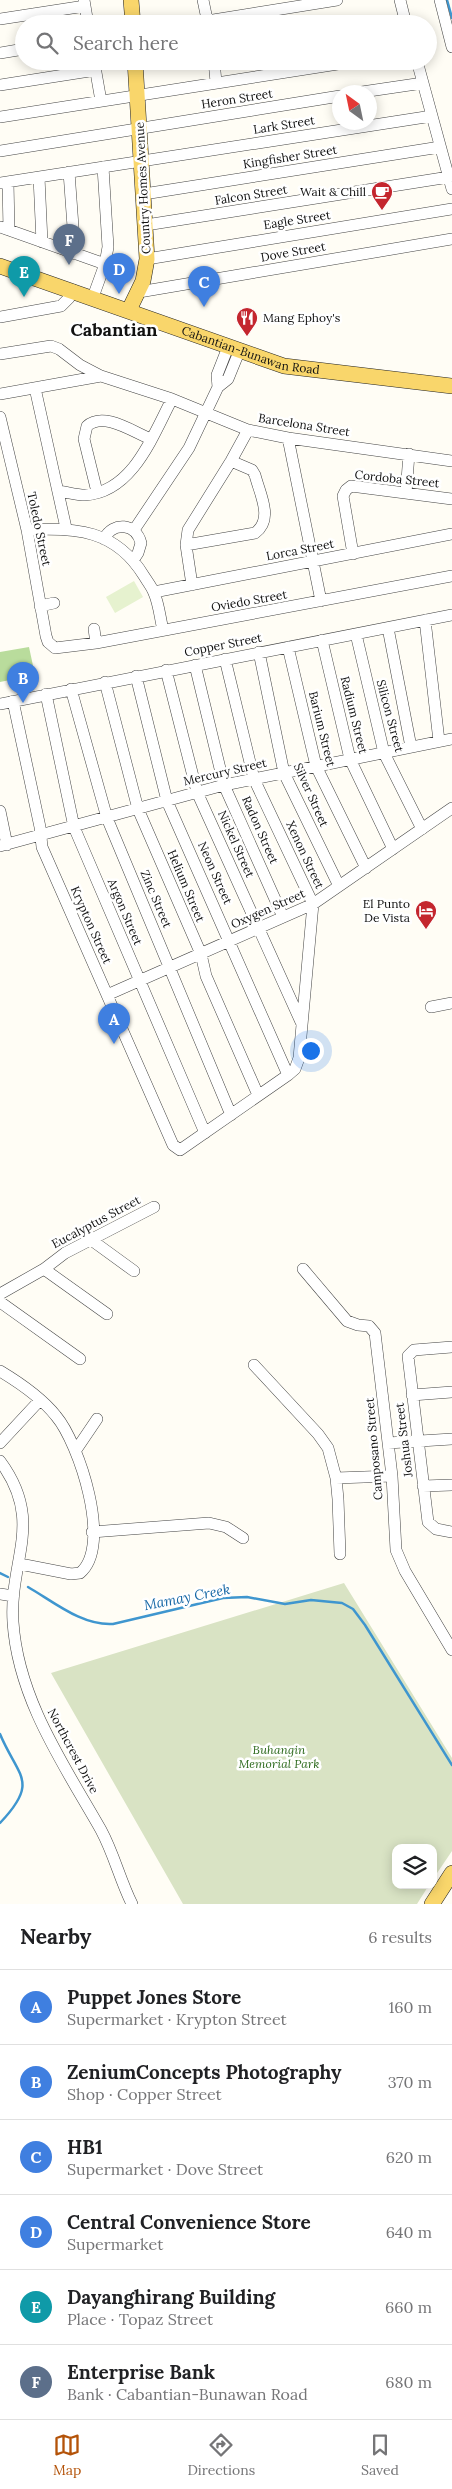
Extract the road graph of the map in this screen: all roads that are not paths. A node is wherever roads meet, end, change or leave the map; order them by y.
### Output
1 (132, 0) edge
2 (203, 0) edge
3 (337, 0) edge
4 (400, 0) edge
5 (440, 0) edge
6 (84, 3) edge
7 (21, 15) edge
8 (133, 15) edge
9 (206, 15) edge
10 (248, 15) edge
11 (402, 15) edge
12 (15, 16) edge
13 (0, 19) edge
14 (452, 47) edge
15 (15, 50) edge
16 (0, 53) edge
17 (76, 70) edge
18 (96, 70) edge
19 (136, 70) edge
20 (215, 70) edge
21 (297, 70) edge
22 (419, 70) edge
23 (216, 82) junction
24 (422, 83) junction
25 (0, 86) edge
26 (377, 90) edge
27 (137, 95) junction
28 (332, 97) edge
29 (101, 101) junction
30 (432, 116) junction
31 (0, 118) edge
32 (139, 129) junction
33 (440, 147) junction
34 (0, 151) edge
35 (141, 161) junction
36 (103, 167) junction
37 (69, 172) junction
38 (39, 177) junction
39 (4, 182) edge
40 (450, 183) edge
41 (144, 194) junction
42 (452, 209) edge
43 (146, 225) junction
44 (5, 229) edge
45 (452, 239) edge
46 (42, 242) junction
47 (75, 254) junction
48 (147, 258) junction
49 (105, 264) junction
50 (0, 266) edge
51 (73, 290) junction
52 (138, 292) junction
53 (92, 297) junction
54 (129, 310) junction
55 (0, 316) edge
56 (234, 349) junction
57 (0, 354) edge
58 (100, 376) junction
59 (452, 386) edge
60 (35, 388) junction
61 (0, 394) edge
62 (172, 399) junction
63 (207, 413) junction
64 (0, 417) edge
65 (248, 430) junction
66 (288, 438) junction
67 (151, 439) junction
68 (409, 454) junction
69 (452, 460) edge
70 (231, 461) junction
71 (58, 491) junction
72 (97, 492) junction
73 (406, 493) junction
74 (452, 499) edge
75 (66, 528) junction
76 (26, 530) junction
77 (134, 530) junction
78 (452, 534) edge
79 (104, 539) junction
80 (186, 545) junction
81 (353, 554) junction
82 (134, 559) junction
83 (313, 561) junction
84 (452, 576) edge
85 (192, 585) junction
86 (154, 592) junction
87 (321, 601) junction
88 (54, 603) dead end
89 (40, 606) junction
90 (452, 615) edge
91 (425, 620) junction
92 (388, 628) junction
93 (94, 629) dead end
94 (163, 630) junction
95 (356, 634) junction
96 (322, 640) junction
97 (96, 643) junction
98 (51, 646) joint
99 (288, 647) junction
100 (259, 652) junction
101 (225, 659) junction
102 (195, 665) junction
103 (166, 670) junction
104 (136, 676) junction
105 (105, 682) junction
106 (71, 688) junction
107 (46, 694) junction
108 (13, 701) junction
109 (0, 704) edge
110 (452, 739) edge
111 (439, 741) junction
112 (411, 747) junction
113 (384, 753) junction
114 (350, 759) junction
115 (316, 766) junction
116 (284, 773) junction
117 (254, 779) junction
118 (224, 785) junction
119 (197, 792) junction
120 (167, 800) junction
121 (452, 808) edge
122 (138, 809) junction
123 (0, 811) edge
124 (107, 818) junction
125 (74, 827) junction
126 (422, 829) junction
127 (40, 836) junction
128 (4, 846) edge
129 (393, 849) junction
130 (366, 868) junction
131 (339, 886) junction
132 (313, 904) junction
133 (284, 917) junction
134 (259, 928) junction
135 (230, 941) junction
136 (201, 954) junction
137 (170, 967) junction
138 (140, 980) junction
139 (107, 995) junction
140 (452, 1003) edge
141 (431, 1007) dead end
142 (302, 1022) junction
143 (292, 1072) junction
144 (258, 1095) junction
145 (231, 1115) junction
146 (204, 1134) junction
147 (154, 1207) dead end
148 (90, 1240) junction
149 (44, 1269) junction
150 (303, 1269) dead end
151 (134, 1271) dead end
152 (0, 1294) edge
153 (0, 1302) edge
154 (107, 1314) dead end
155 (452, 1347) edge
156 (80, 1358) dead end
157 (254, 1366) dead end
158 (0, 1371) edge
159 (452, 1392) edge
160 (412, 1395) junction
161 (40, 1400) junction
162 (97, 1419) dead end
163 (452, 1439) edge
164 (418, 1441) junction
165 (0, 1443) edge
166 (388, 1443) junction
167 (76, 1450) junction
168 (0, 1461) edge
169 (392, 1476) junction
170 (336, 1478) junction
171 (452, 1485) edge
172 (423, 1486) junction
173 (92, 1532) junction
174 (452, 1532) edge
175 (243, 1538) dead end
176 (340, 1554) dead end
177 (20, 1564) junction
178 (0, 1594) edge
179 (13, 1596) junction
180 (452, 1650) edge
181 (452, 1874) edge
182 (132, 1904) edge
183 (432, 1904) edge

1 - 8 main road
2 - 9 street
3 - 10 street
4 - 11 street
5 - 14 street
6 - 7 street
12 - 13 street
15 - 16 street
17 - 25 street
18 - 29 street
19 - 27 main road, Country Homes Avenue
20 - 23 street
21 - 23 street
22 - 24 street
23 - 27 street
24 - 26 street
24 - 30 street
27 - 29 street
27 - 32 main road, Country Homes Avenue
28 - 32 street, Heron Street
29 - 31 street
30 - 33 street
30 - 35 street, Lark Street
32 - 34 street, Heron Street
32 - 35 main road, Country Homes Avenue
33 - 40 street
33 - 41 street, Kingfisher Street
35 - 36 street, Lark Street
35 - 41 main road, Country Homes Avenue
36 - 37 street, Lark Street
36 - 49 street
37 - 38 street, Lark Street
37 - 47 street
38 - 39 street, Lark Street
38 - 46 street
39 - 44 street
40 - 43 street, Falcon Street
41 - 43 main road, Country Homes Avenue
42 - 48 street, Eagle Street
43 - 48 main road, Country Homes Avenue
44 - 46 street
45 - 52 street, Dove Street
46 - 47 street
47 - 49 street
48 - 52 main road, Country Homes Avenue
49 - 53 street
50 - 51 main road, Cabantian-Bunawan Road
51 - 53 main road, Cabantian-Bunawan Road
51 - 55 street
52 - 54 main road, Country Homes Avenue
53 - 54 main road, Cabantian-Bunawan Road
54 - 56 main road, Cabantian-Bunawan Road
56 - 59 main road, Cabantian-Bunawan Road
56 - 63 street
57 - 58 street, Barcelona Street
58 - 60 street
58 - 62 street, Barcelona Street
60 - 61 street
60 - 71 street
62 - 63 street, Barcelona Street
62 - 67 street
63 - 65 street, Barcelona Street
63 - 77 street
64 - 76 street, Toledo Street
65 - 66 street, Barcelona Street
65 - 70 street
66 - 68 street, Barcelona Street
66 - 83 street
67 - 72 street
67 - 72 street
68 - 69 street, Barcelona Street
68 - 73 street
70 - 80 street
70 - 80 street
71 - 72 street
71 - 75 street
73 - 74 street, Cordoba Street
73 - 81 street, Cordoba Street
75 - 76 street
75 - 79 street
76 - 89 street, Toledo Street
77 - 79 street
77 - 82 street
78 - 81 street, Lorca Street
79 - 82 street
80 - 85 street
81 - 83 street, Lorca Street
82 - 86 street
83 - 85 street, Lorca Street
83 - 87 street
84 - 87 street, Oviedo Street
85 - 86 street, Lorca Street
86 - 94 street
87 - 94 street, Oviedo Street
88 - 89 street
89 - 98 street, Toledo Street
90 - 91 street, Copper Street
91 - 92 street, Copper Street
91 - 111 street
92 - 95 street, Copper Street
92 - 112 street
93 - 97 street
94 - 97 street, Oviedo Street
95 - 96 street, Copper Street
95 - 113 street, Silicon Street
96 - 99 street, Copper Street
96 - 114 street, Radium Street
97 - 98 street, Oviedo Street
99 - 100 street, Copper Street
99 - 115 street, Barium Street
100 - 101 street, Copper Street
100 - 116 street, Silver Street
101 - 102 street, Copper Street
101 - 117 street, Xenon Street
102 - 103 street, Copper Street
102 - 118 street, Radon Street
103 - 104 street, Copper Street
103 - 119 street, Nickel Street
104 - 105 street, Copper Street
104 - 120 street, Neon Street
105 - 106 street, Copper Street
105 - 122 street, Helium Street
106 - 107 street, Copper Street
106 - 124 street, Zinc Street
107 - 108 street, Copper Street
107 - 125 street, Argon Street
108 - 109 street, Copper Street
108 - 127 street, Krypton Street
110 - 111 street, Mercury Street
111 - 112 street, Mercury Street
112 - 113 street, Mercury Street
113 - 114 street, Mercury Street
113 - 126 street, Silicon Street
114 - 115 street, Mercury Street
114 - 129 street, Radium Street
115 - 116 street, Mercury Street
115 - 130 street, Barium Street
116 - 117 street, Mercury Street
116 - 131 street, Silver Street
117 - 118 street, Mercury Street
117 - 132 street, Xenon Street
118 - 119 street, Mercury Street
118 - 133 street, Radon Street
119 - 120 street, Mercury Street
119 - 134 street, Nickel Street
120 - 122 street, Mercury Street
120 - 135 street, Neon Street
121 - 126 street, Oxygen Street
122 - 124 street, Mercury Street
122 - 136 street, Helium Street
123 - 128 street
124 - 125 street, Mercury Street
124 - 137 street, Zinc Street
125 - 127 street, Mercury Street
125 - 138 street, Argon Street
126 - 129 street, Oxygen Street
127 - 128 street, Mercury Street
127 - 139 street, Krypton Street
129 - 130 street, Oxygen Street
130 - 131 street, Oxygen Street
131 - 132 street, Oxygen Street
132 - 133 street, Oxygen Street
132 - 142 street, Xenon Street
133 - 134 street, Oxygen Street
134 - 135 street, Oxygen Street
134 - 142 street, Nickel Street
135 - 136 street, Oxygen Street
135 - 143 street, Neon Street
136 - 137 street, Oxygen Street
136 - 144 street, Helium Street
137 - 138 street, Oxygen Street
137 - 145 street, Zinc Street
138 - 139 street, Oxygen Street
138 - 146 street, Argon Street
139 - 146 street, Krypton Street
140 - 141 street
142 - 143 street, Xenon Street
143 - 144 street
144 - 145 street
145 - 146 street
147 - 148 street, Eucalyptus Street
148 - 149 street, Eucalyptus Street
148 - 151 street
149 - 152 street, Eucalyptus Street
149 - 154 street
150 - 166 street, Camposano Street
153 - 156 street
155 - 160 street, Joshua Street
157 - 170 street
158 - 161 street
159 - 160 street
160 - 164 street, Joshua Street
161 - 165 street
161 - 167 street
162 - 167 street
163 - 164 street
164 - 166 street
164 - 172 street, Joshua Street
166 - 169 street, Camposano Street
167 - 173 street
168 - 177 street, Northcrest Drive
169 - 170 street
169 - 180 street, Camposano Street
170 - 176 street
171 - 172 street
172 - 174 street, Joshua Street
173 - 175 street
173 - 177 street
177 - 179 street, Northcrest Drive
178 - 179 street
179 - 182 street, Northcrest Drive
181 - 183 main road

